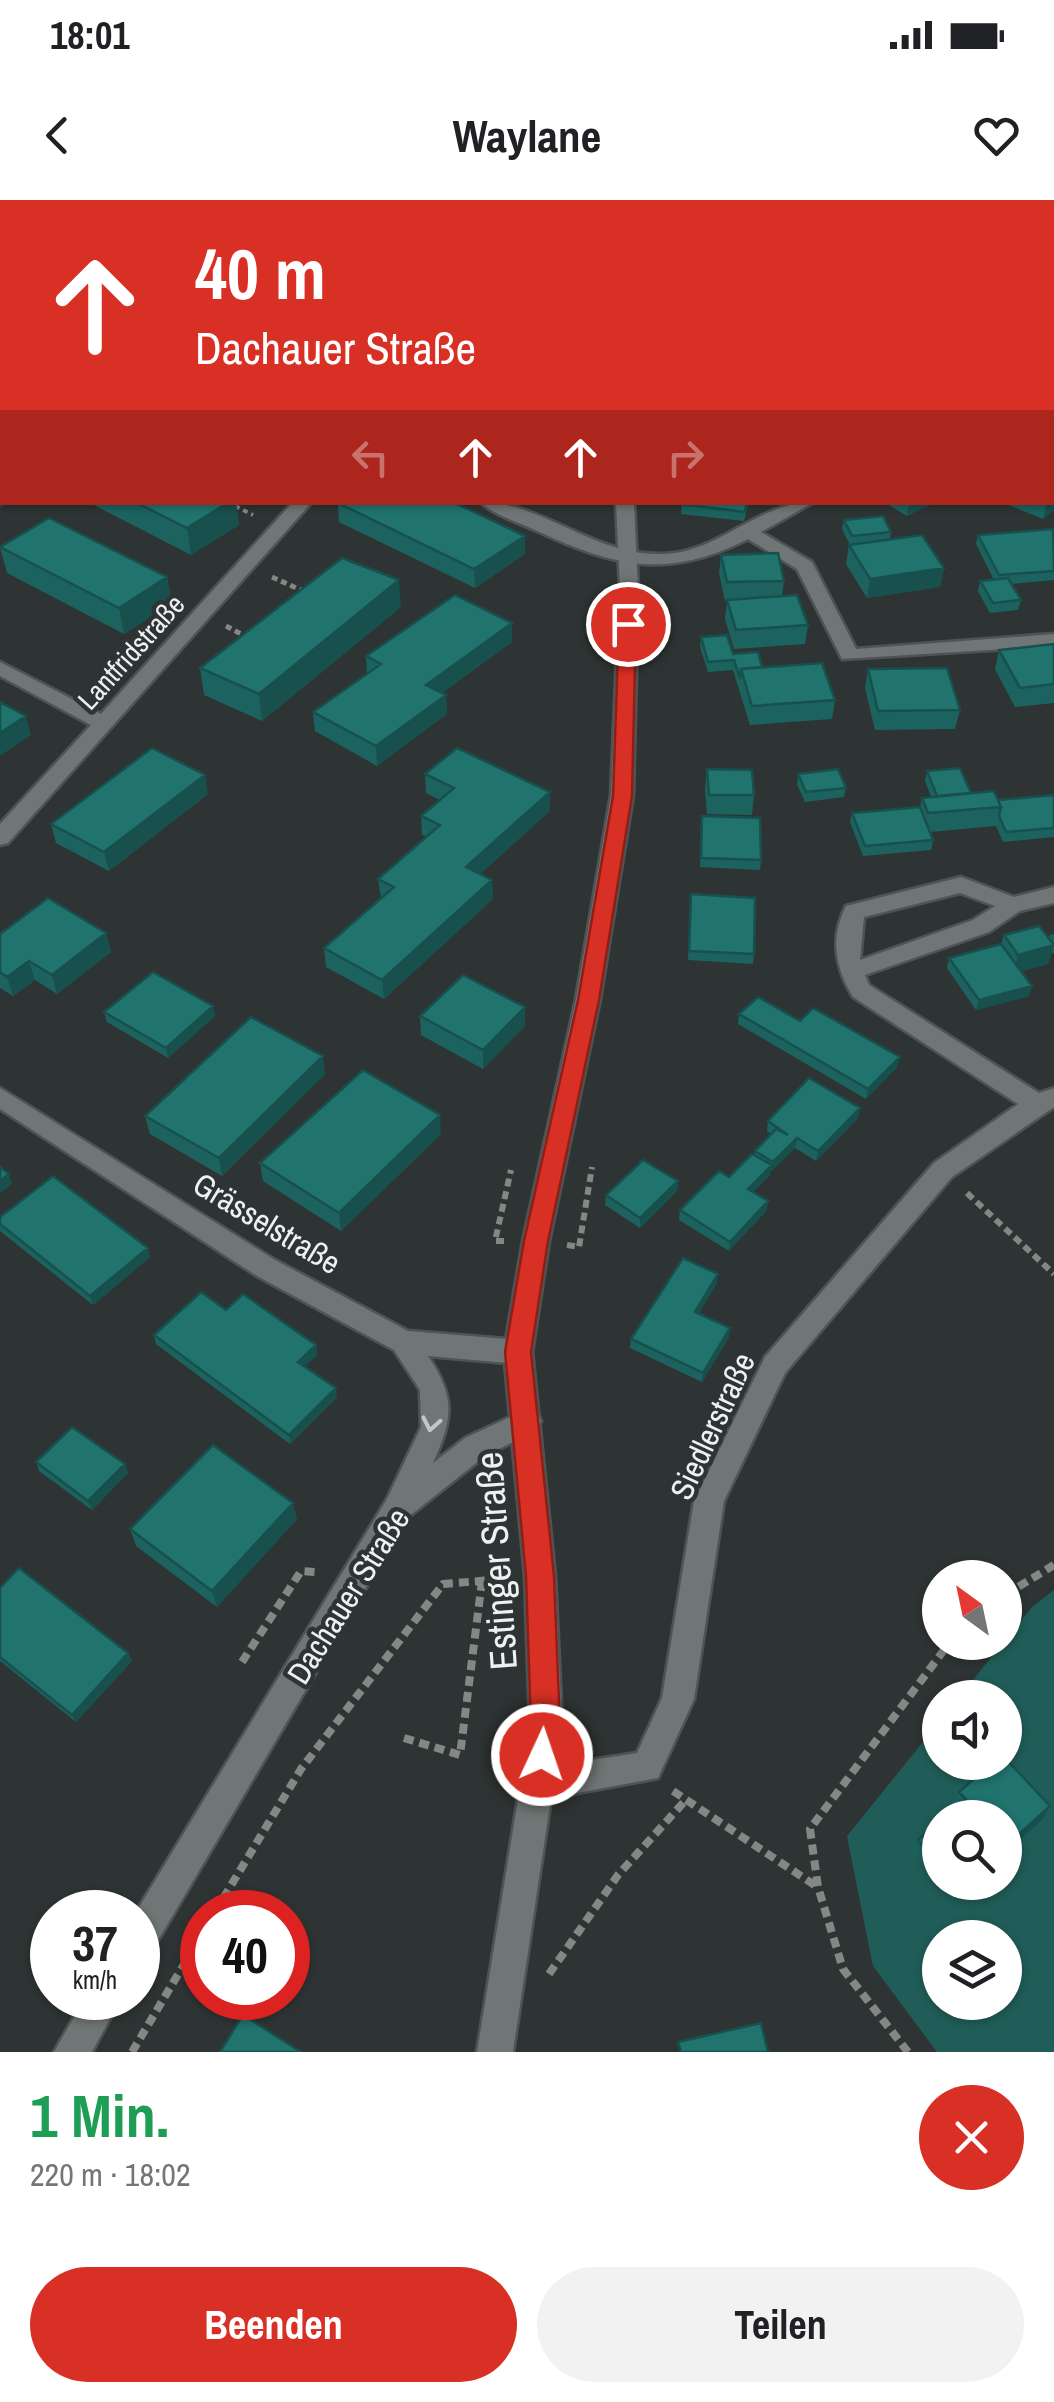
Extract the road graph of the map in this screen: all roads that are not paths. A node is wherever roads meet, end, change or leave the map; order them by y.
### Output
1 (300, 505) edge
2 (496, 505) edge
3 (625, 505) edge
4 (798, 505) edge
5 (746, 530) junction
6 (628, 558) junction
7 (1054, 640) edge
8 (0, 668) edge
9 (103, 723) junction
10 (0, 838) edge
11 (1054, 895) edge
12 (1012, 905) junction
13 (849, 972) junction
14 (0, 1097) edge
15 (1046, 1101) edge
16 (404, 1342) junction
17 (518, 1352) junction
18 (527, 1421) junction
19 (397, 1509) junction
20 (539, 1784) junction
21 (160, 1905) edge
22 (91, 2020) edge
23 (72, 2052) edge
24 (495, 2052) edge

1 - 9 street, Lantfridstraße
2 - 6 street
3 - 6 street
4 - 5 street
5 - 6 street
5 - 7 street
6 - 17 street
8 - 9 street
9 - 10 street, Lantfridstraße
11 - 12 street
12 - 13 street
12 - 13 street
13 - 15 street, Siedlerstraße
14 - 16 street, Grässelstraße
15 - 20 street, Siedlerstraße
16 - 17 street, Grässelstraße
16 -> 19 street
17 - 18 street
18 - 19 street, Dachauer Straße
18 - 20 street, Estinger Straße
19 - 21 street, Dachauer Straße
20 - 24 street, Estinger Straße
22 - 23 street

